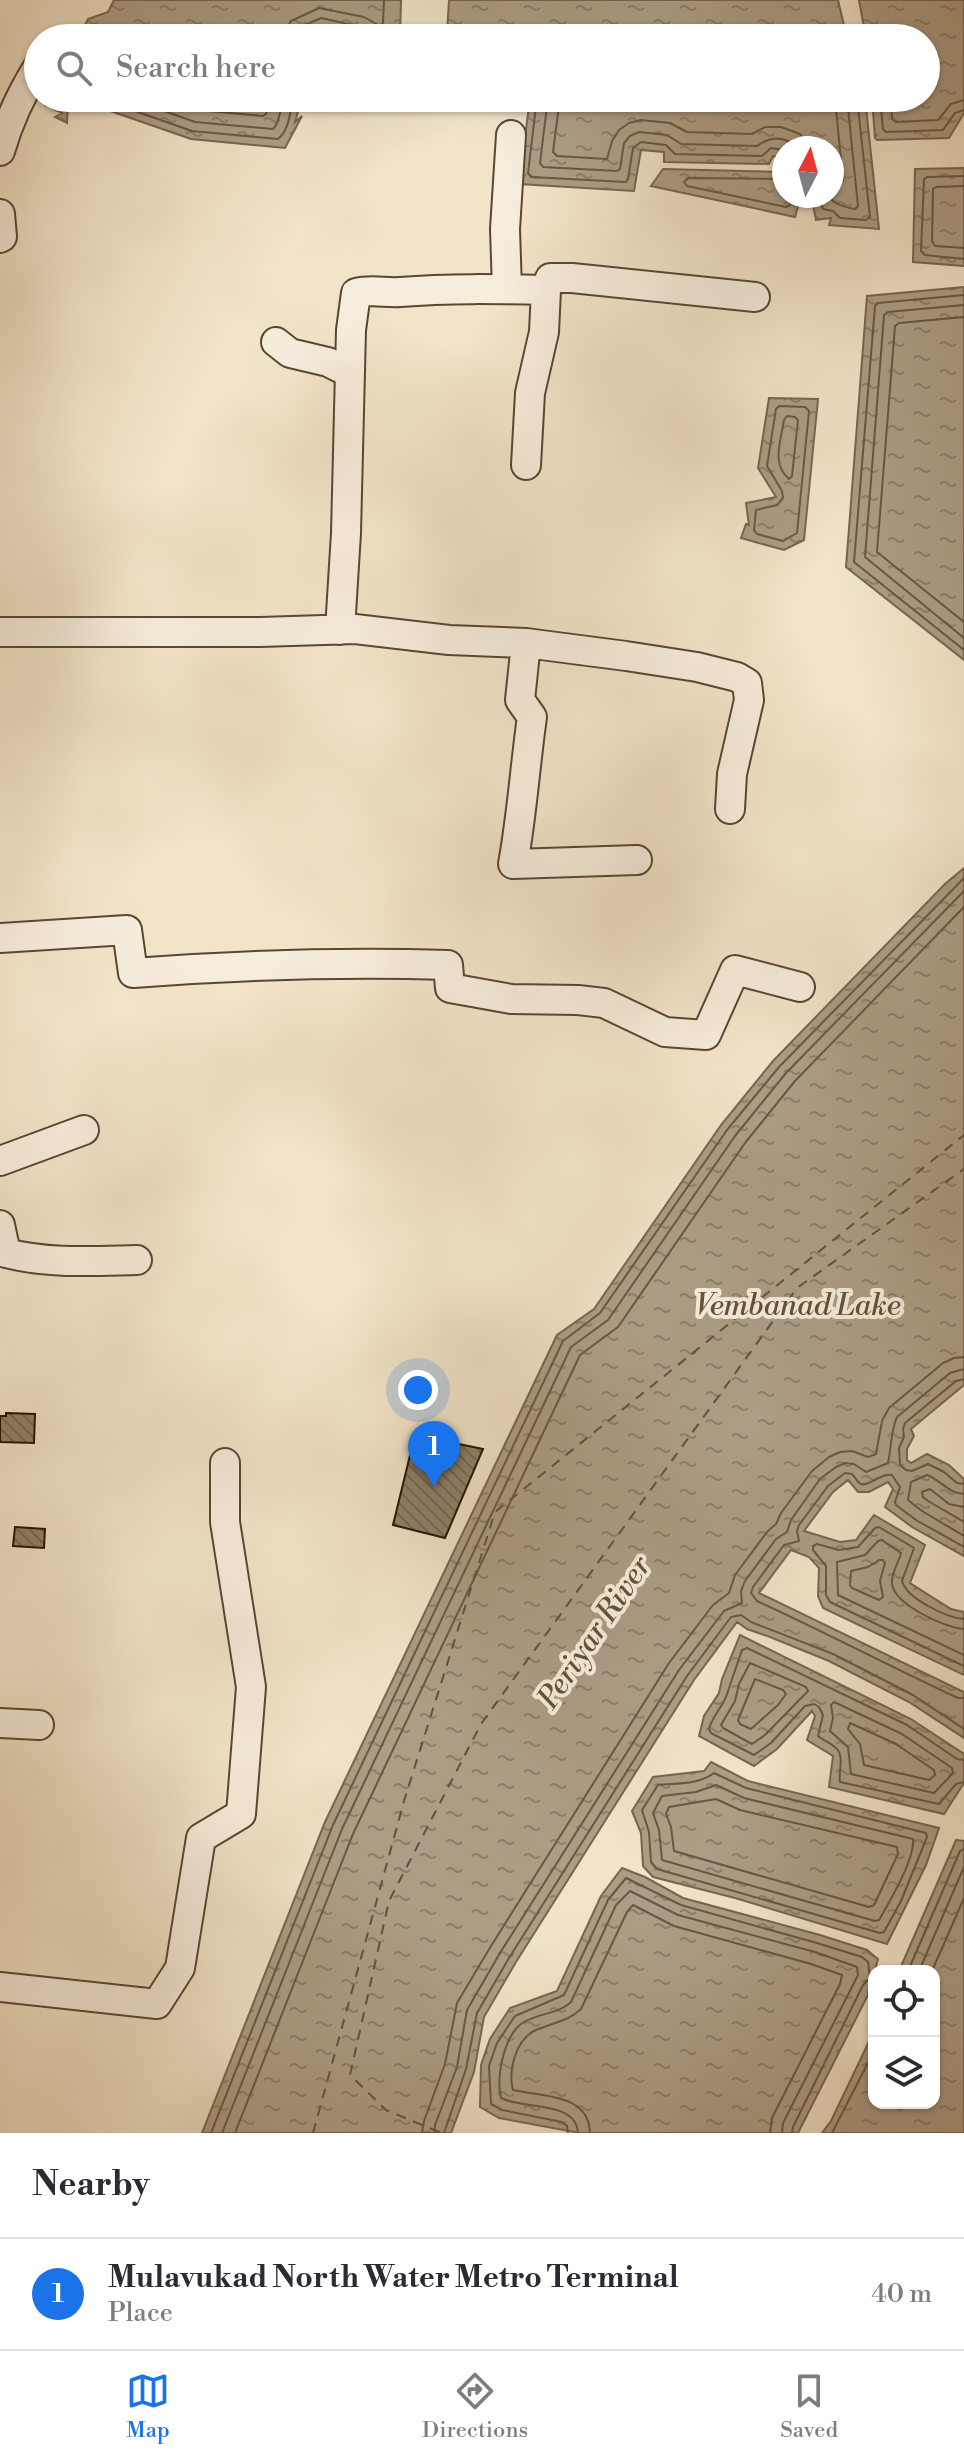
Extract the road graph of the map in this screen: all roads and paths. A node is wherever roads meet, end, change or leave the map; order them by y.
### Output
1 (24, 88) edge
2 (511, 135) dead end
3 (0, 151) edge
4 (0, 214) edge
5 (0, 238) edge
6 (507, 289) junction
7 (546, 290) junction
8 (755, 297) dead end
9 (276, 342) dead end
10 (350, 373) junction
11 (526, 465) dead end
12 (340, 630) junction
13 (0, 632) edge
14 (526, 643) junction
15 (730, 809) dead end
16 (637, 860) dead end
17 (0, 938) edge
18 (800, 987) dead end
19 (84, 1130) dead end
20 (0, 1161) edge
21 (0, 1225) edge
22 (137, 1260) dead end
23 (225, 1463) dead end
24 (0, 1723) edge
25 (39, 1725) dead end
26 (0, 1987) edge

1 - 3 street
2 - 6 street
4 - 5 street
6 - 7 street
6 - 10 street
7 - 8 street
7 - 11 street
9 - 10 street
10 - 12 street
12 - 13 street
12 - 14 street
14 - 15 street
14 - 16 street
17 - 18 street
19 - 20 street
21 - 22 street
23 - 26 street
24 - 25 street

